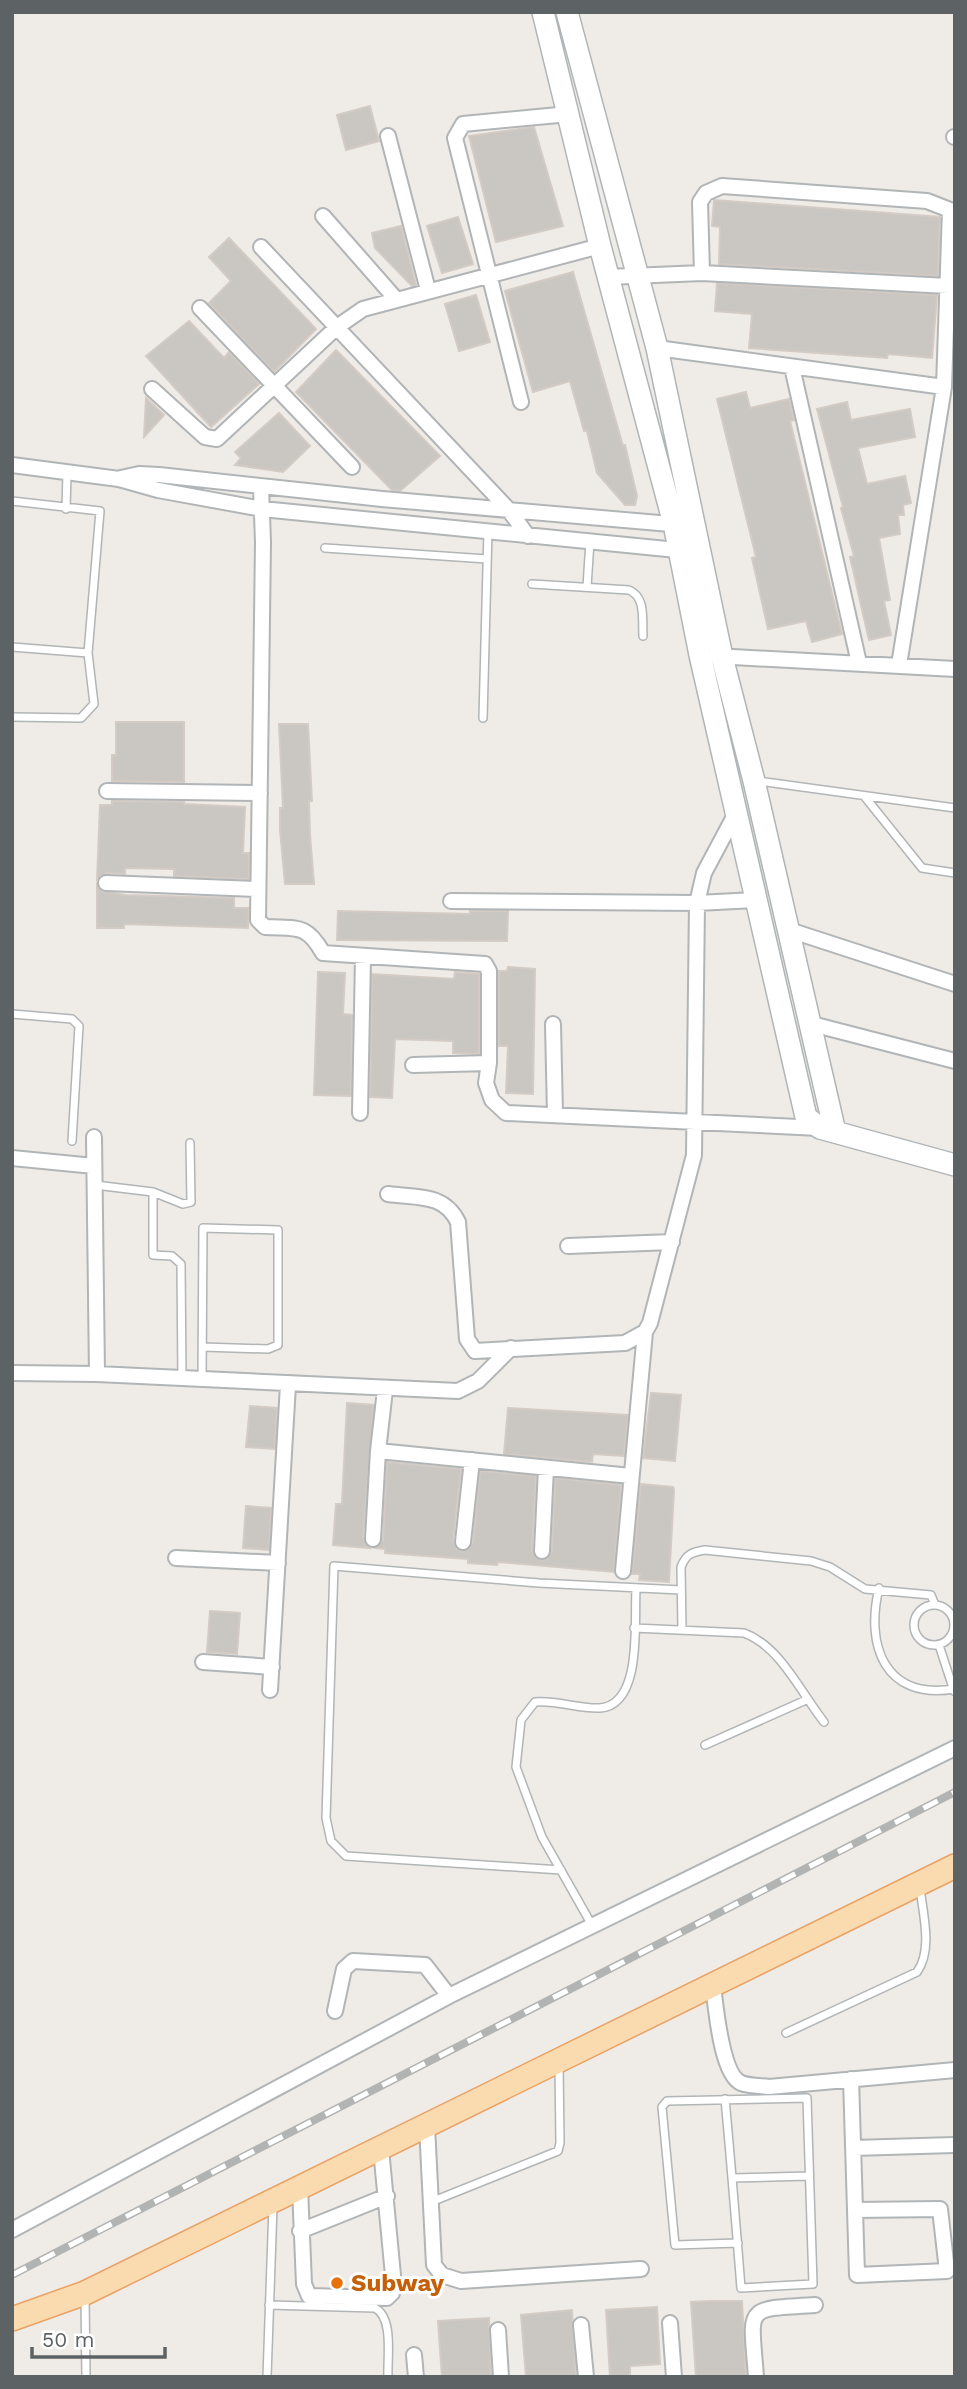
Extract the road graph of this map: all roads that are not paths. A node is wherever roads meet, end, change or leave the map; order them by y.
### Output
1 (543, 12) edge
2 (567, 12) edge
3 (569, 114) junction
4 (388, 136) dead end
5 (324, 216) dead end
6 (600, 246) junction
7 (261, 247) dead end
8 (702, 273) junction
9 (488, 274) junction
10 (608, 277) junction
11 (637, 277) junction
12 (951, 279) edge
13 (428, 290) junction
14 (396, 298) junction
15 (200, 308) dead end
16 (337, 327) junction
17 (657, 348) junction
18 (792, 367) junction
19 (944, 387) junction
20 (275, 388) junction
21 (152, 389) dead end
22 (521, 402) dead end
23 (12, 466) edge
24 (352, 467) dead end
25 (67, 473) junction
26 (119, 479) junction
27 (261, 487) junction
28 (12, 501) edge
29 (66, 509) junction
30 (262, 509) junction
31 (508, 509) junction
32 (684, 525) junction
33 (488, 531) junction
34 (528, 536) junction
35 (590, 541) junction
36 (325, 548) dead end
37 (688, 551) junction
38 (487, 559) junction
39 (532, 584) dead end
40 (587, 587) junction
41 (643, 636) dead end
42 (12, 647) edge
43 (88, 653) junction
44 (700, 655) junction
45 (722, 657) junction
46 (859, 663) junction
47 (899, 666) junction
48 (955, 669) edge
49 (12, 717) edge
50 (483, 718) dead end
51 (754, 780) junction
52 (107, 792) dead end
53 (260, 793) junction
54 (865, 797) junction
55 (955, 808) edge
56 (736, 813) junction
57 (955, 873) edge
58 (106, 883) dead end
59 (258, 889) junction
60 (755, 900) junction
61 (451, 901) dead end
62 (697, 903) junction
63 (786, 929) junction
64 (363, 957) junction
65 (955, 984) edge
66 (12, 1014) edge
67 (808, 1023) junction
68 (554, 1024) dead end
69 (955, 1061) edge
70 (489, 1063) junction
71 (413, 1065) dead end
72 (360, 1113) dead end
73 (555, 1115) junction
74 (695, 1120) junction
75 (827, 1130) junction
76 (94, 1137) dead end
77 (72, 1141) dead end
78 (190, 1143) dead end
79 (12, 1158) edge
80 (955, 1165) edge
81 (94, 1166) junction
82 (94, 1185) junction
83 (153, 1192) junction
84 (388, 1194) dead end
85 (672, 1242) junction
86 (568, 1246) dead end
87 (645, 1332) junction
88 (203, 1347) junction
89 (511, 1348) junction
90 (12, 1373) edge
91 (97, 1374) junction
92 (182, 1379) junction
93 (202, 1380) junction
94 (288, 1385) junction
95 (385, 1390) junction
96 (379, 1451) junction
97 (472, 1460) junction
98 (546, 1468) junction
99 (631, 1476) junction
100 (373, 1539) dead end
101 (463, 1542) dead end
102 (542, 1551) dead end
103 (176, 1558) dead end
104 (278, 1563) junction
105 (623, 1571) dead end
106 (879, 1588) junction
107 (636, 1590) junction
108 (681, 1590) junction
109 (935, 1605) junction
110 (634, 1628) junction
111 (682, 1630) junction
112 (939, 1645) junction
113 (203, 1662) dead end
114 (272, 1667) junction
115 (271, 1690) dead end
116 (954, 1691) edge
117 (807, 1700) junction
118 (824, 1722) dead end
119 (705, 1745) dead end
120 (955, 1748) edge
121 (955, 1866) edge
122 (561, 1870) junction
123 (920, 1884) junction
124 (593, 1927) junction
125 (713, 1986) junction
126 (449, 1996) junction
127 (335, 2011) dead end
128 (786, 2032) dead end
129 (559, 2061) junction
130 (955, 2070) edge
131 (851, 2078) junction
132 (740, 2082) junction
133 (739, 2098) junction
134 (725, 2099) junction
135 (427, 2126) junction
136 (954, 2145) edge
137 (853, 2148) junction
138 (381, 2149) junction
139 (809, 2176) junction
140 (732, 2178) junction
141 (300, 2188) junction
142 (387, 2196) junction
143 (273, 2201) junction
144 (430, 2202) junction
145 (855, 2210) junction
146 (12, 2230) edge
147 (300, 2231) junction
148 (738, 2243) junction
149 (641, 2269) dead end
150 (85, 2292) junction
151 (269, 2305) junction
152 (815, 2305) dead end
153 (12, 2319) edge
154 (670, 2323) dead end
155 (581, 2325) dead end
156 (498, 2330) dead end
157 (414, 2355) dead end
158 (86, 2377) edge
159 (267, 2377) edge
160 (388, 2377) edge
161 (416, 2377) edge
162 (501, 2377) edge
163 (586, 2377) edge
164 (674, 2377) edge
165 (756, 2377) edge

1 - 3 street
2 - 11 street
3 - 6 street
3 - 9 street
4 - 13 street
5 - 14 street
6 - 9 street
6 - 10 street
7 - 16 street
8 - 11 street
8 - 12 street
8 - 12 street
9 - 13 street
9 - 22 street
10 - 11 street
10 - 32 street
11 - 17 street
12 - 19 street
13 - 14 street
14 - 16 street
15 - 20 street
16 - 20 street
16 - 31 street
17 - 18 street
17 - 32 street
18 - 19 street
18 - 46 street
19 - 47 street
20 - 21 street
20 - 24 street
23 - 25 street
25 - 26 street
25 - 29 lane
26 - 27 street
26 - 30 street
27 - 30 street
27 - 31 street
28 - 29 lane
29 - 43 lane
30 - 33 street
30 - 53 street
31 - 32 street
31 - 34 street
32 - 37 street
33 - 34 street
33 - 38 lane
34 - 35 street
35 - 37 street
35 - 40 lane
36 - 38 lane
37 - 44 street
37 - 45 street
38 - 50 lane
39 - 40 lane
40 - 41 lane
42 - 43 lane
43 - 49 lane
44 - 45 street
44 - 56 street
45 - 46 street
45 - 51 street
46 - 47 street
47 - 48 street
51 - 54 lane
51 - 63 street
52 - 53 street
53 - 59 street
54 - 55 lane
54 - 57 lane
56 - 60 street
56 - 62 street
58 - 59 street
59 - 64 street
60 - 62 street
60 - 75 street
61 - 62 street
62 - 74 street
63 - 65 street
63 - 67 street
64 - 70 street
64 - 72 street
66 - 77 lane
67 - 69 street
67 - 75 street
68 - 73 street
70 - 71 street
70 - 73 street
73 - 74 street
74 - 75 street
74 - 85 street
75 - 80 street
76 - 81 street
78 - 83 lane
79 - 81 street
81 - 82 street
82 - 83 lane
82 - 91 street
83 - 92 lane
84 - 89 street
85 - 86 street
85 - 87 street
87 - 89 street
87 - 99 street
88 - 88 lane
88 - 93 lane
89 - 95 street
90 - 91 street
91 - 92 street
92 - 93 street
93 - 94 street
94 - 95 street
94 - 104 street
95 - 96 street
96 - 97 street
96 - 100 street
97 - 98 street
97 - 101 street
98 - 99 street
98 - 102 street
99 - 105 street
103 - 104 street
104 - 114 street
106 - 108 lane
106 - 109 lane
106 - 116 lane
107 - 108 lane
107 - 110 lane
107 - 122 lane
108 - 111 lane
109 - 112 lane
109 - 112 lane
110 - 111 lane
110 - 122 lane
111 - 117 lane
112 - 116 lane
113 - 114 street
114 - 115 street
117 - 118 lane
117 - 119 lane
120 - 124 street
121 - 123 main road
122 - 124 lane
123 - 125 main road
123 - 128 lane
124 - 126 street
125 - 129 main road
125 - 132 street
126 - 127 street
126 - 146 street
129 - 135 main road
129 - 144 lane
130 - 131 street
131 - 132 street
131 - 137 street
132 - 133 lane
133 - 134 lane
133 - 139 lane
134 - 140 lane
134 - 148 lane
135 - 138 main road
135 - 144 street
136 - 137 street
137 - 145 street
138 - 141 main road
138 - 142 street
139 - 140 lane
139 - 148 lane
140 - 148 lane
141 - 143 main road
141 - 147 street
142 - 147 street
142 - 147 street
143 - 150 main road
143 - 151 lane
144 - 149 street
145 - 145 street
150 - 153 main road
150 - 158 lane
151 - 159 lane
151 - 160 lane
152 - 165 street
154 - 164 street
155 - 163 street
156 - 162 street
157 - 161 street

